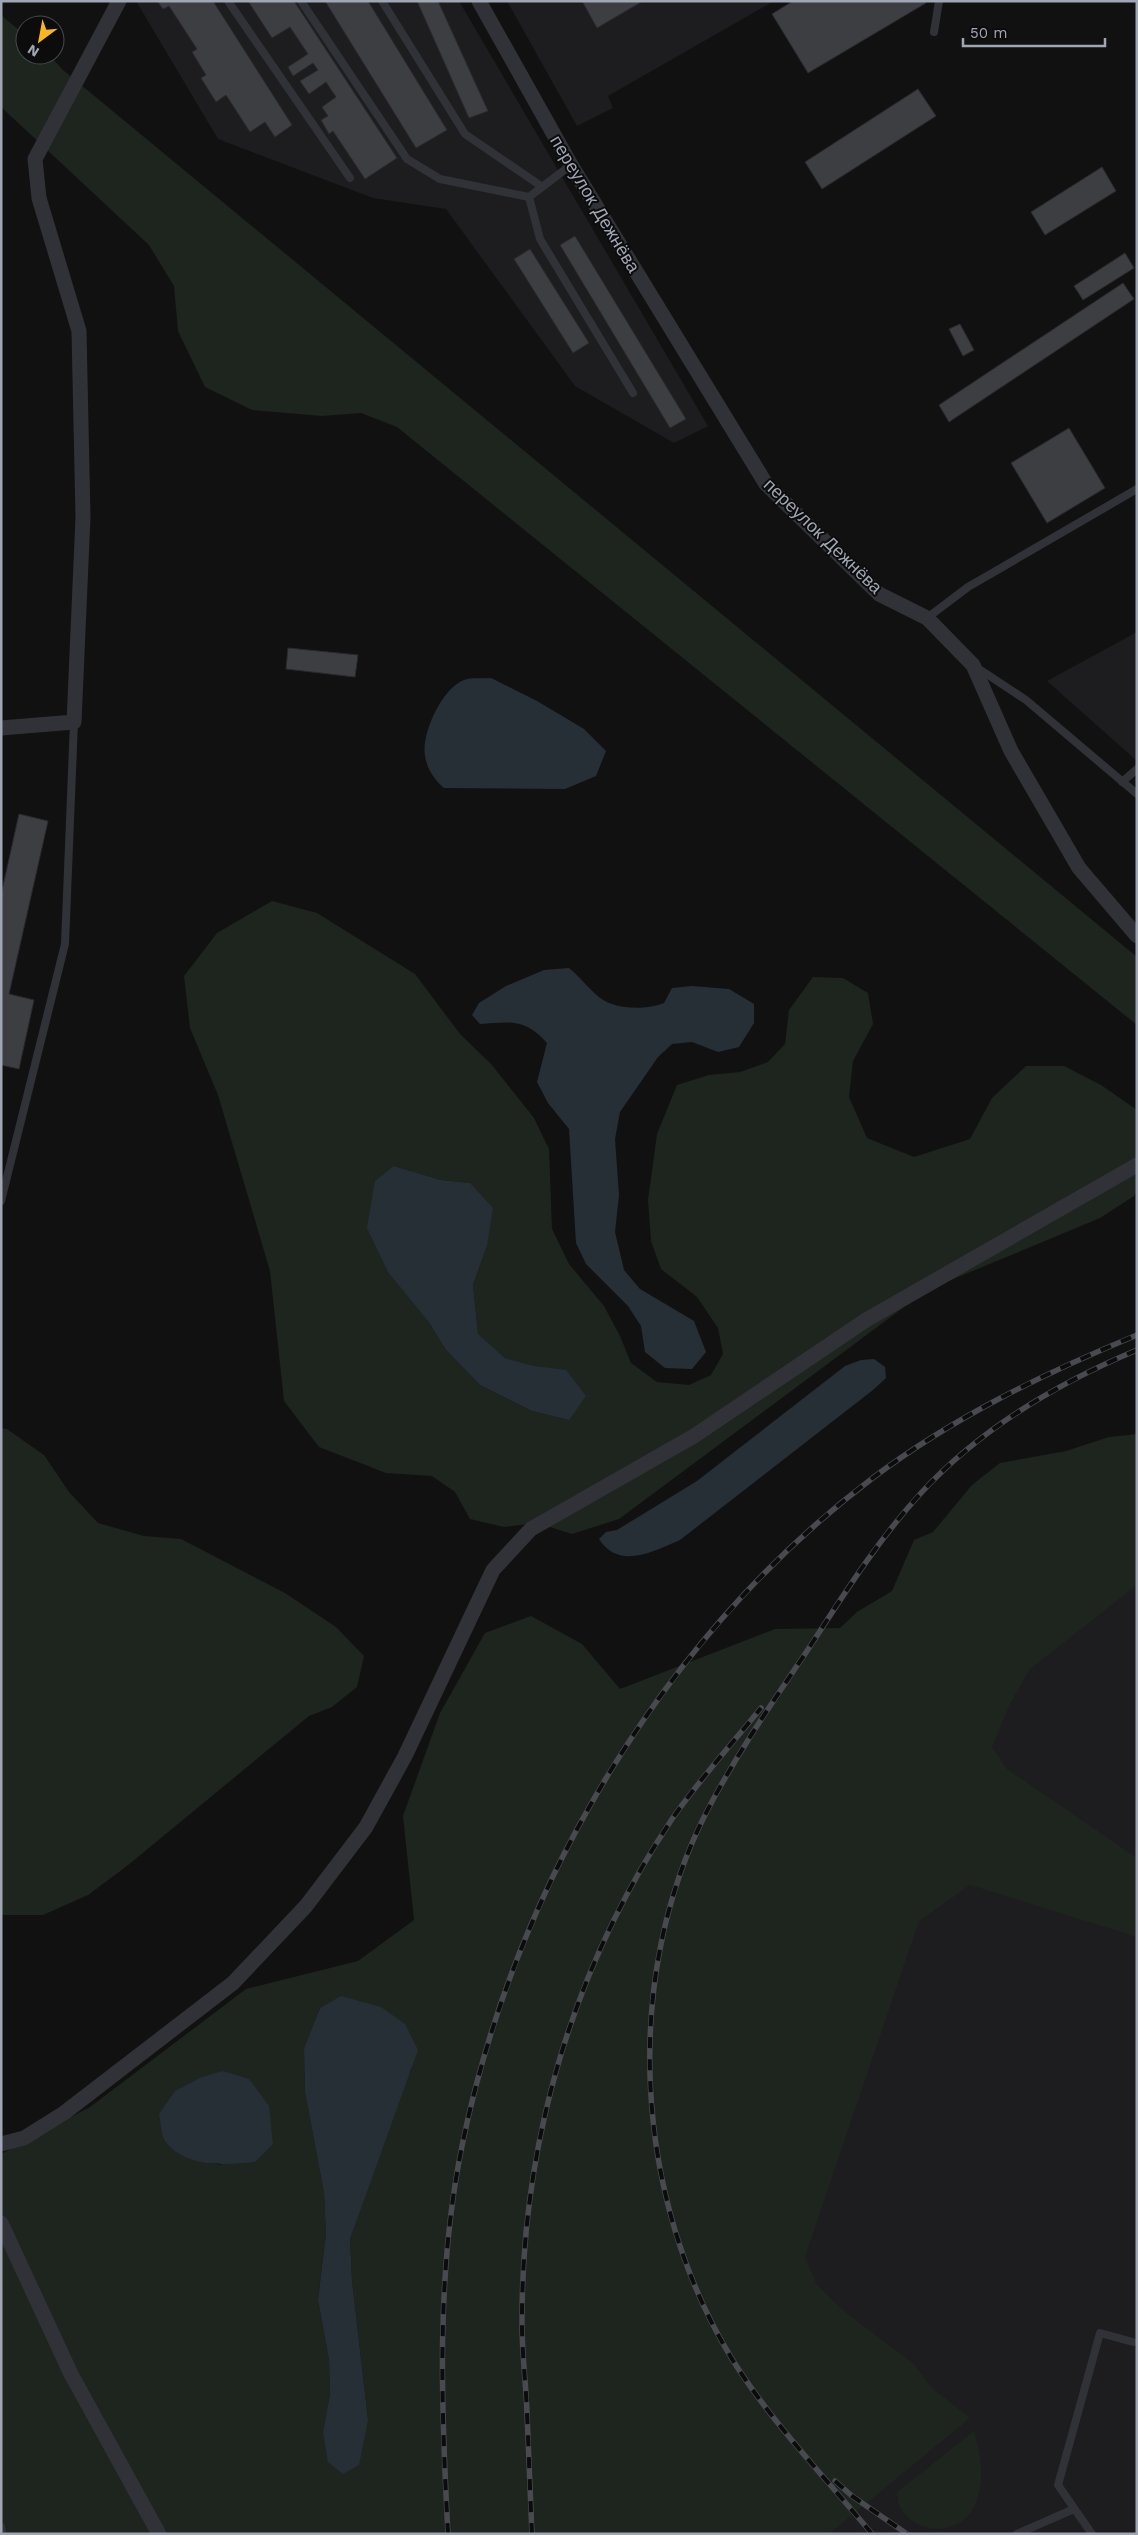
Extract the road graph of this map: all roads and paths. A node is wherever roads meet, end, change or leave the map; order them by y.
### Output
1 (119, 1) edge
2 (228, 1) edge
3 (301, 1) edge
4 (382, 1) edge
5 (479, 1) edge
6 (939, 1) edge
7 (934, 32) dead end
8 (571, 165) junction
9 (350, 178) dead end
10 (541, 186) junction
11 (529, 197) junction
12 (633, 393) dead end
13 (1137, 489) edge
14 (927, 618) junction
15 (973, 665) junction
16 (74, 722) junction
17 (1, 728) edge
18 (1137, 769) edge
19 (1122, 782) junction
20 (1137, 794) edge
21 (1137, 936) edge
22 (1137, 1165) edge
23 (1, 1201) edge
24 (1, 2144) edge
25 (1, 2223) edge
26 (1134, 2342) dead end
27 (1074, 2509) junction
28 (1, 2527) edge
29 (2, 2534) edge
30 (160, 2534) edge
31 (1016, 2534) edge
32 (1092, 2534) edge

1 - 16 street
2 - 9 lane
3 - 11 lane
4 - 10 lane
5 - 8 street, переулок Дежнёва
6 - 7 lane
8 - 10 lane
8 - 14 street, переулок Дежнёва
10 - 11 lane
11 - 12 lane
13 - 14 lane
14 - 15 street, переулок Дежнёва
15 - 19 lane
15 - 21 street, переулок Дежнёва
16 - 17 street
16 - 23 lane
18 - 19 lane
19 - 20 lane
22 - 24 street
25 - 30 street
26 - 27 lane
27 - 31 lane
27 - 32 lane
28 - 29 lane

